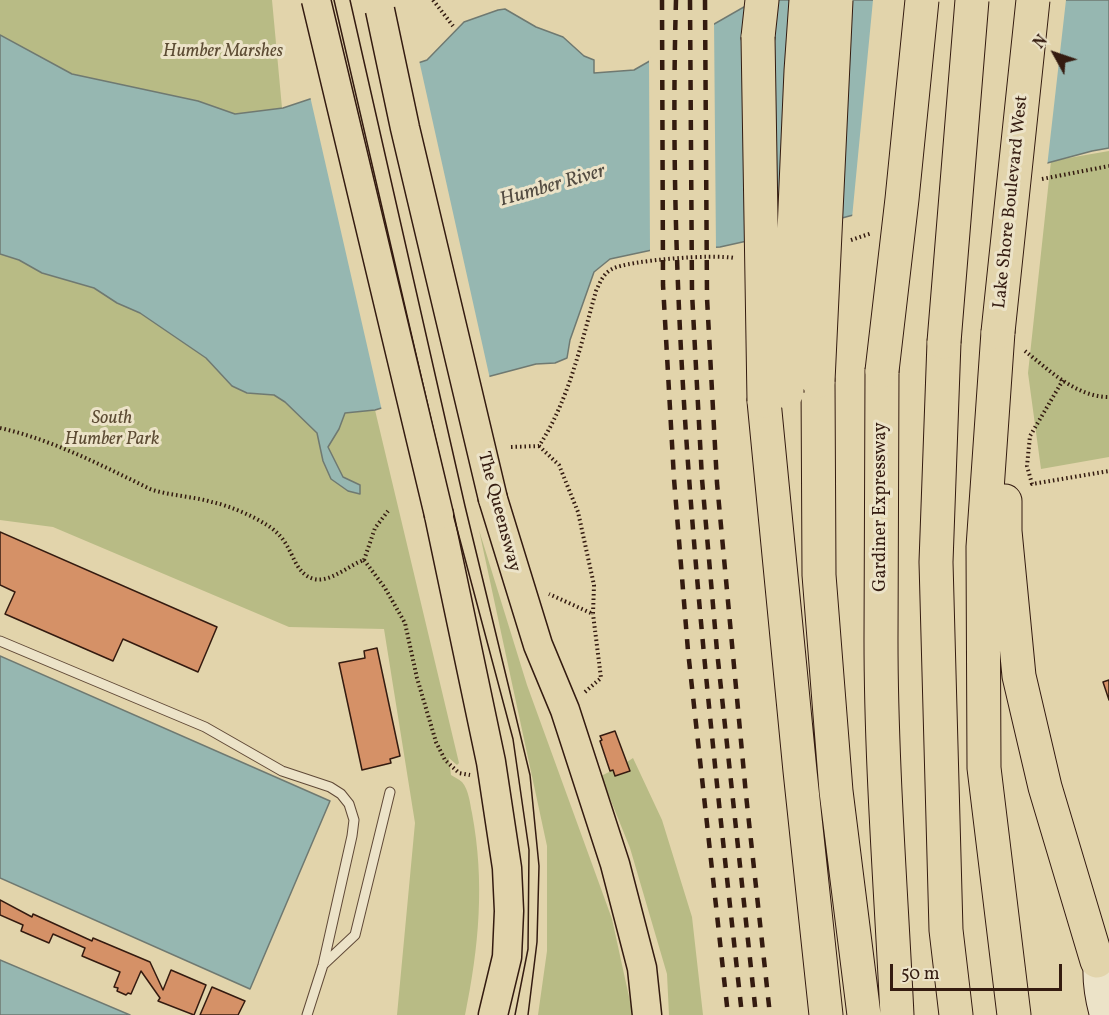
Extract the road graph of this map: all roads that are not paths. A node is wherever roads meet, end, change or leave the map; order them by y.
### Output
1 (316, 0) edge
2 (762, 0) edge
3 (806, 0) edge
4 (836, 0) edge
5 (922, 0) edge
6 (972, 0) edge
7 (1033, 0) edge
8 (379, 3) edge
9 (996, 369) junction
10 (775, 396) junction
11 (0, 641) edge
12 (390, 792) dead end
13 (1097, 961) joint
14 (323, 965) junction
15 (307, 1015) edge
16 (493, 1015) edge
17 (648, 1015) edge
18 (826, 1015) edge
19 (864, 1015) edge
20 (897, 1015) edge
21 (956, 1015) edge
22 (1014, 1015) edge
23 (1103, 1015) edge

1 - 16 main road, bridge
2 - 10 highway, bridge
3 - 10 highway, bridge
4 - 19 highway, bridge
5 - 20 highway, Gardiner Expressway, bridge
6 - 21 highway, bridge
7 - 9 highway, Lake Shore Boulevard West, bridge
8 - 17 main road, The Queensway, bridge
9 - 13 highway
9 - 22 highway, Lake Shore Boulevard West
10 - 18 highway
11 - 14 lane
12 - 14 lane
13 - 23 main road
14 - 15 lane

